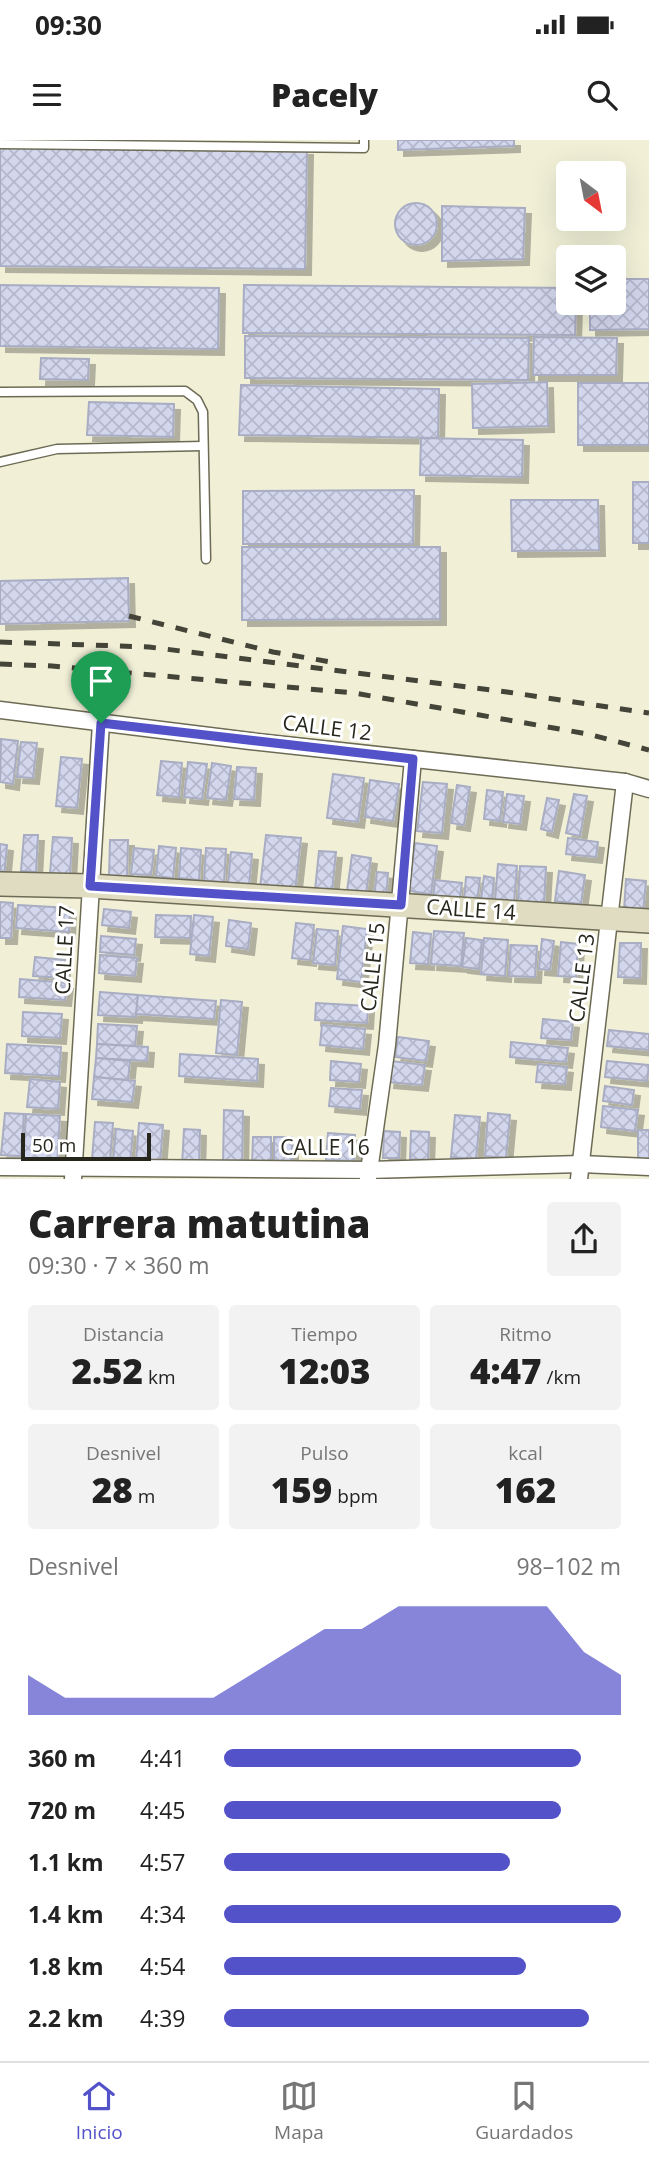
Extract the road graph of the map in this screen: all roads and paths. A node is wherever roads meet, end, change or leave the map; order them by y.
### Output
1 (364, 140) edge
2 (0, 144) edge
3 (0, 392) edge
4 (203, 446) junction
5 (0, 462) edge
6 (206, 559) dead end
7 (0, 710) edge
8 (101, 723) junction
9 (413, 759) junction
10 (625, 782) junction
11 (649, 789) edge
12 (0, 884) edge
13 (90, 886) junction
14 (401, 905) junction
15 (610, 919) junction
16 (649, 921) edge
17 (0, 1167) edge
18 (649, 1167) edge
19 (580, 1172) edge
20 (73, 1173) edge
21 (368, 1174) edge

1 - 2 lane
3 - 4 lane
4 - 5 lane
4 - 6 lane
7 - 8 street, CALLE 12
8 - 9 street, CALLE 12
8 - 13 street, CALLE 17
9 - 10 street, CALLE 12
9 - 14 street, CALLE 15
10 - 11 street, CALLE 12
10 - 15 street, CALLE 13
12 - 13 main road, CALLE 14
13 - 14 main road, CALLE 14
13 - 20 street, CALLE 17
14 - 15 main road, CALLE 14
14 - 21 street, CALLE 15
15 - 16 main road, CALLE 14
15 - 19 street, CALLE 13
17 - 20 street, CALLE 16
18 - 19 street, CALLE 16
19 - 21 street, CALLE 16
20 - 21 street, CALLE 16

